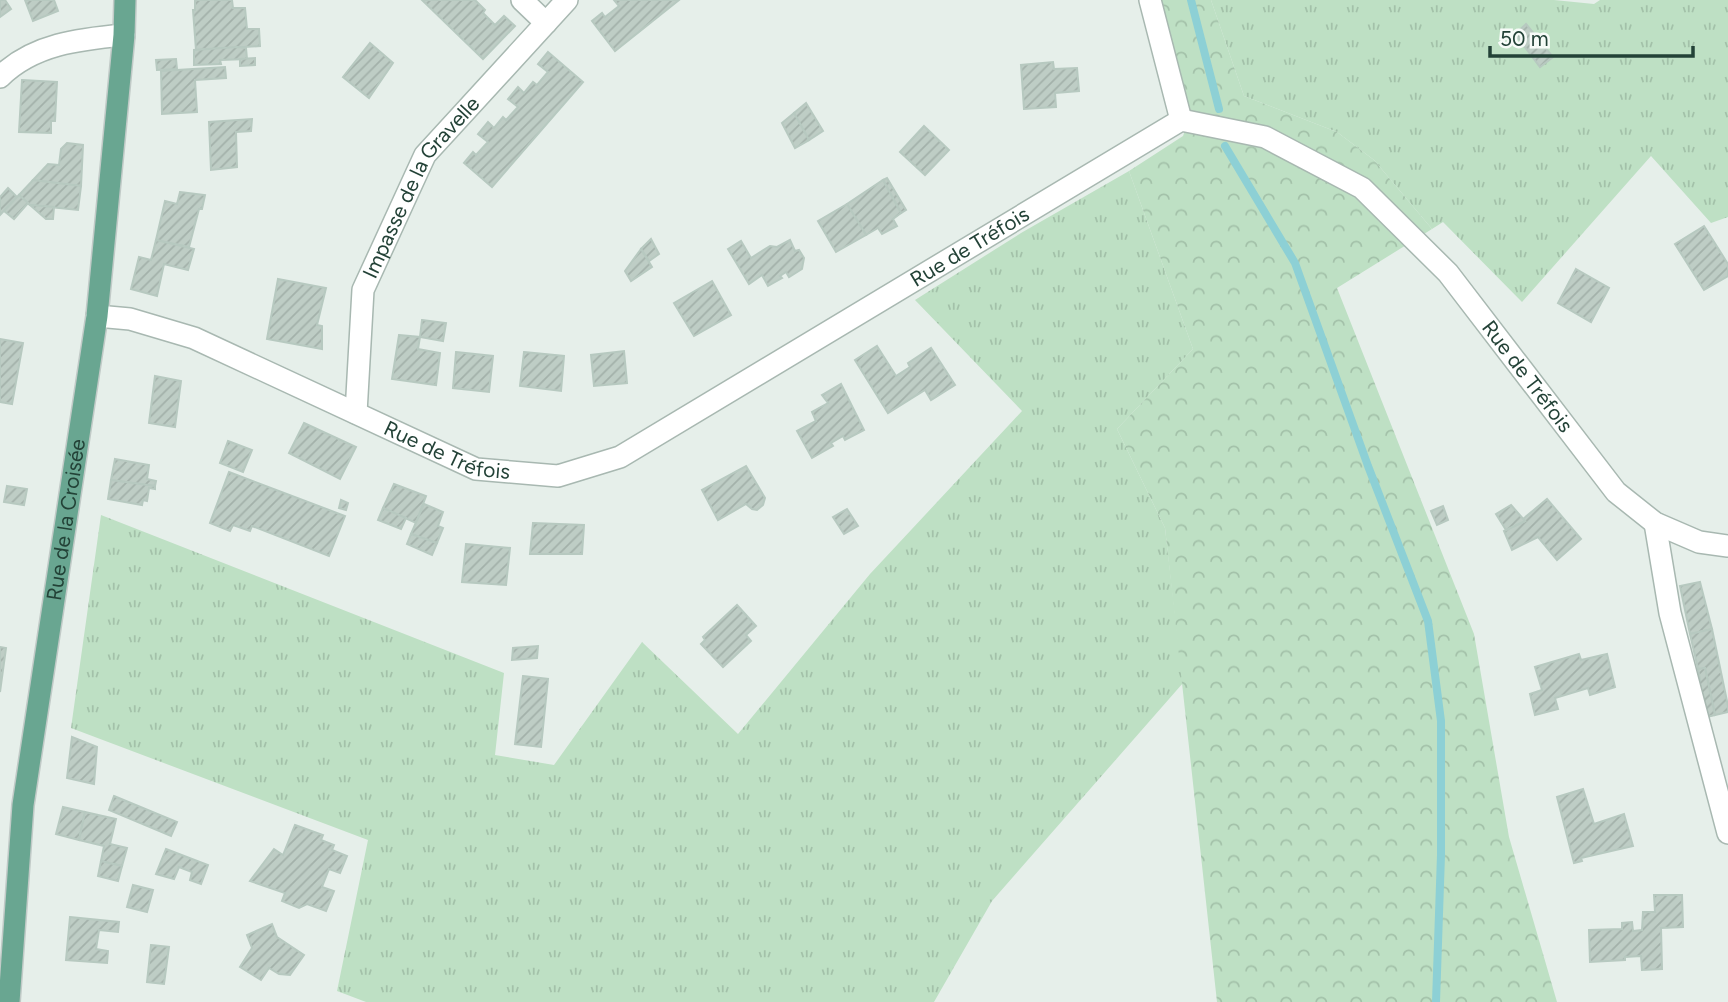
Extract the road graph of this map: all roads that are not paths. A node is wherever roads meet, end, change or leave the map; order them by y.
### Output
1 (125, 0) edge
2 (522, 0) edge
3 (567, 0) edge
4 (1150, 0) edge
5 (546, 23) junction
6 (124, 36) junction
7 (0, 77) edge
8 (1181, 120) junction
9 (97, 316) junction
10 (356, 413) junction
11 (1655, 523) junction
12 (1728, 546) edge
13 (1728, 833) edge
14 (9, 1002) edge

1 - 6 main road, Rue de la Croisée
2 - 5 street
3 - 5 street, Impasse de la Gravelle
4 - 8 street
5 - 10 street, Impasse de la Gravelle
6 - 7 street
6 - 9 main road, Rue de la Croisée
8 - 10 street, Rue de Tréfois
8 - 11 street, Rue de Tréfois
9 - 10 street, Rue de Tréfois
9 - 14 main road, Rue de la Croisée
11 - 12 street, Rue de Tréfois
11 - 13 street

